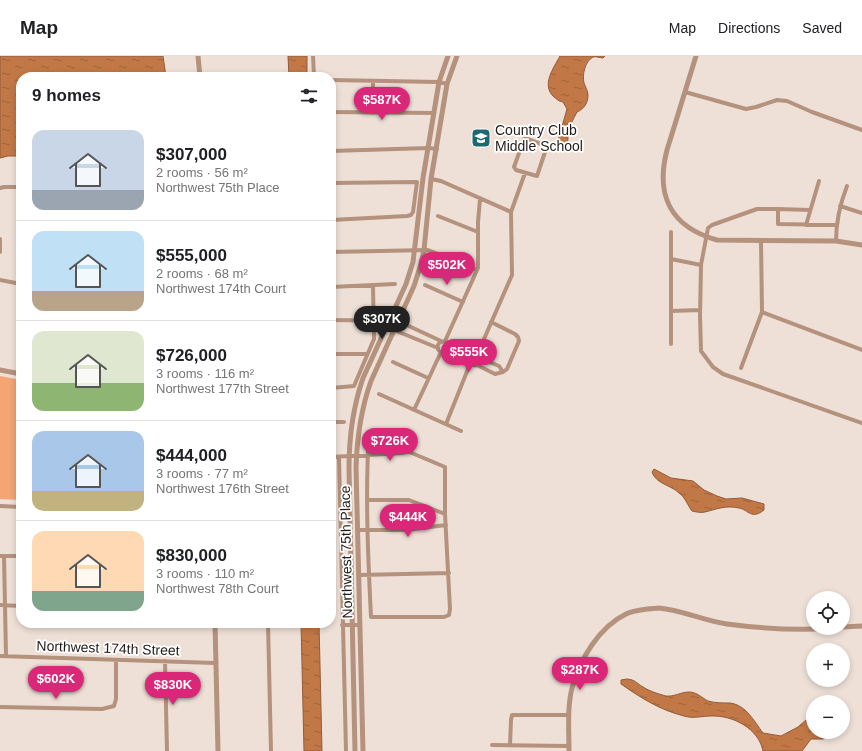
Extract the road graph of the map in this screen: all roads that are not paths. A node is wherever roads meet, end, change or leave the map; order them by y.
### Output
1 (198, 56) edge
2 (313, 56) edge
3 (448, 56) edge
4 (457, 56) edge
5 (696, 56) edge
6 (200, 72) edge
7 (314, 72) edge
8 (336, 80) edge
9 (373, 81) junction
10 (439, 82) junction
11 (447, 84) junction
12 (685, 92) junction
13 (336, 112) edge
14 (373, 113) junction
15 (434, 113) junction
16 (862, 130) edge
17 (429, 148) junction
18 (437, 149) junction
19 (336, 151) edge
20 (525, 173) junction
21 (431, 179) junction
22 (819, 181) dead end
23 (336, 183) edge
24 (847, 186) dead end
25 (16, 187) edge
26 (0, 188) edge
27 (480, 199) junction
28 (840, 206) junction
29 (778, 209) junction
30 (810, 210) junction
31 (511, 212) junction
32 (862, 213) edge
33 (438, 216) dead end
34 (336, 220) edge
35 (806, 225) junction
36 (836, 225) junction
37 (478, 232) junction
38 (671, 232) dead end
39 (706, 236) junction
40 (0, 239) edge
41 (761, 241) junction
42 (836, 241) junction
43 (862, 245) edge
44 (415, 250) junction
45 (424, 250) junction
46 (0, 252) edge
47 (336, 252) edge
48 (671, 259) junction
49 (701, 265) junction
50 (477, 270) junction
51 (0, 280) edge
52 (16, 283) edge
53 (395, 284) dead end
54 (425, 284) dead end
55 (372, 286) junction
56 (336, 287) edge
57 (463, 302) junction
58 (700, 310) junction
59 (671, 311) junction
60 (762, 312) junction
61 (336, 320) edge
62 (374, 320) junction
63 (389, 322) junction
64 (398, 322) junction
65 (491, 322) junction
66 (394, 330) junction
67 (445, 342) junction
68 (671, 344) dead end
69 (438, 348) junction
70 (862, 350) edge
71 (443, 352) junction
72 (336, 354) edge
73 (366, 354) junction
74 (476, 356) junction
75 (393, 362) dead end
76 (470, 362) junction
77 (477, 365) junction
78 (741, 368) dead end
79 (0, 370) edge
80 (503, 372) junction
81 (16, 373) edge
82 (428, 378) junction
83 (336, 388) edge
84 (379, 394) dead end
85 (414, 410) junction
86 (336, 422) edge
87 (344, 422) dead end
88 (862, 423) edge
89 (446, 424) junction
90 (461, 431) dead end
91 (407, 451) junction
92 (368, 455) junction
93 (349, 456) junction
94 (357, 456) junction
95 (339, 457) joint
96 (368, 500) junction
97 (0, 506) edge
98 (16, 507) edge
99 (445, 514) junction
100 (446, 524) junction
101 (369, 529) junction
102 (358, 530) junction
103 (2, 556) edge
104 (16, 556) edge
105 (351, 562) junction
106 (449, 572) junction
107 (359, 575) junction
108 (369, 575) junction
109 (2, 605) edge
110 (16, 606) edge
111 (342, 625) junction
112 (352, 625) junction
113 (360, 625) junction
114 (862, 626) edge
115 (850, 627) edge
116 (215, 628) edge
117 (268, 628) edge
118 (806, 630) edge
119 (0, 656) edge
120 (6, 656) junction
121 (116, 660) junction
122 (165, 661) junction
123 (216, 663) junction
124 (0, 707) edge
125 (569, 715) junction
126 (492, 745) dead end
127 (510, 745) junction
128 (569, 749) edge
129 (167, 751) edge
130 (218, 751) edge
131 (271, 751) edge
132 (346, 751) edge
133 (355, 751) edge
134 (363, 751) edge

1 - 6 street
2 - 7 street
3 - 10 street, Northwest 75th Place
4 - 11 street, Northwest 75th Place
5 - 12 street
8 - 9 street
9 - 10 street
9 - 14 street
10 - 11 street
10 - 15 street, Northwest 75th Place
11 - 18 street, Northwest 75th Place
12 - 16 street
12 - 39 street
13 - 14 street
14 - 15 street
15 - 17 street, Northwest 75th Place
17 - 18 street
17 - 19 street
17 - 44 street, Northwest 75th Place
18 - 21 street, Northwest 75th Place
20 - 20 street
20 - 31 street
21 - 27 street
21 - 45 street, Northwest 75th Place
22 - 30 street
23 - 34 street
24 - 28 street
25 - 26 street
27 - 31 street
27 - 37 street
28 - 32 street
28 - 36 street
29 - 30 street
29 - 35 street
29 - 39 street
30 - 35 street
31 - 65 street
33 - 37 street
35 - 36 street
36 - 42 street
37 - 50 street
38 - 48 street
39 - 41 street
39 - 49 street
40 - 46 street
41 - 42 street
41 - 60 street
42 - 43 street
44 - 45 street
44 - 47 street
44 - 63 street, Northwest 75th Place
45 - 50 street
45 - 64 street, Northwest 75th Place
48 - 49 street
48 - 59 street
49 - 58 street
50 - 57 street
51 - 52 street
53 - 55 street
54 - 57 street
55 - 56 street
55 - 62 street
57 - 67 street
58 - 59 street
58 - 88 street
59 - 68 street
60 - 70 street
60 - 78 street
61 - 62 street
62 - 63 street
62 - 73 street
63 - 64 street
63 - 66 street
63 - 93 street, Northwest 75th Place
64 - 66 street, Northwest 75th Place
64 - 67 street
65 - 74 street
65 - 80 street
66 - 69 street
66 - 94 street, Northwest 75th Place
67 - 69 street
67 - 71 street
67 - 74 street
69 - 71 street
71 - 76 street
71 - 82 street
72 - 73 street
73 - 83 street
74 - 76 street
74 - 77 street
74 - 80 street
75 - 82 street
76 - 77 street
76 - 89 street
77 - 80 street
79 - 81 street
82 - 85 street
84 - 85 street
85 - 89 street
86 - 87 street
89 - 90 street
91 - 92 street
91 - 92 street
91 - 99 street
92 - 94 street
92 - 96 street
93 - 94 street
93 - 95 street
93 - 105 street, Northwest 75th Place
94 - 102 street, Northwest 75th Place
95 - 111 street
96 - 99 street
96 - 101 street
97 - 98 street
99 - 100 street
100 - 101 street
100 - 106 street
101 - 102 street
101 - 108 street
102 - 107 street, Northwest 75th Place
103 - 104 street
103 - 109 street
105 - 107 street
105 - 112 street, Northwest 75th Place
106 - 108 street
106 - 108 street
107 - 108 street
107 - 113 street, Northwest 75th Place
109 - 110 street
109 - 120 street
111 - 112 street
111 - 132 street
112 - 113 street
112 - 133 street, Northwest 75th Place
113 - 134 street, Northwest 75th Place
114 - 115 street
116 - 123 street
117 - 131 street
118 - 125 street
119 - 120 street, Northwest 174th Street
120 - 121 street, Northwest 174th Street
121 - 122 street, Northwest 174th Street
121 - 124 street
122 - 123 street, Northwest 174th Street
122 - 129 street
123 - 130 street
125 - 127 street
125 - 128 street
126 - 127 street
127 - 128 street

